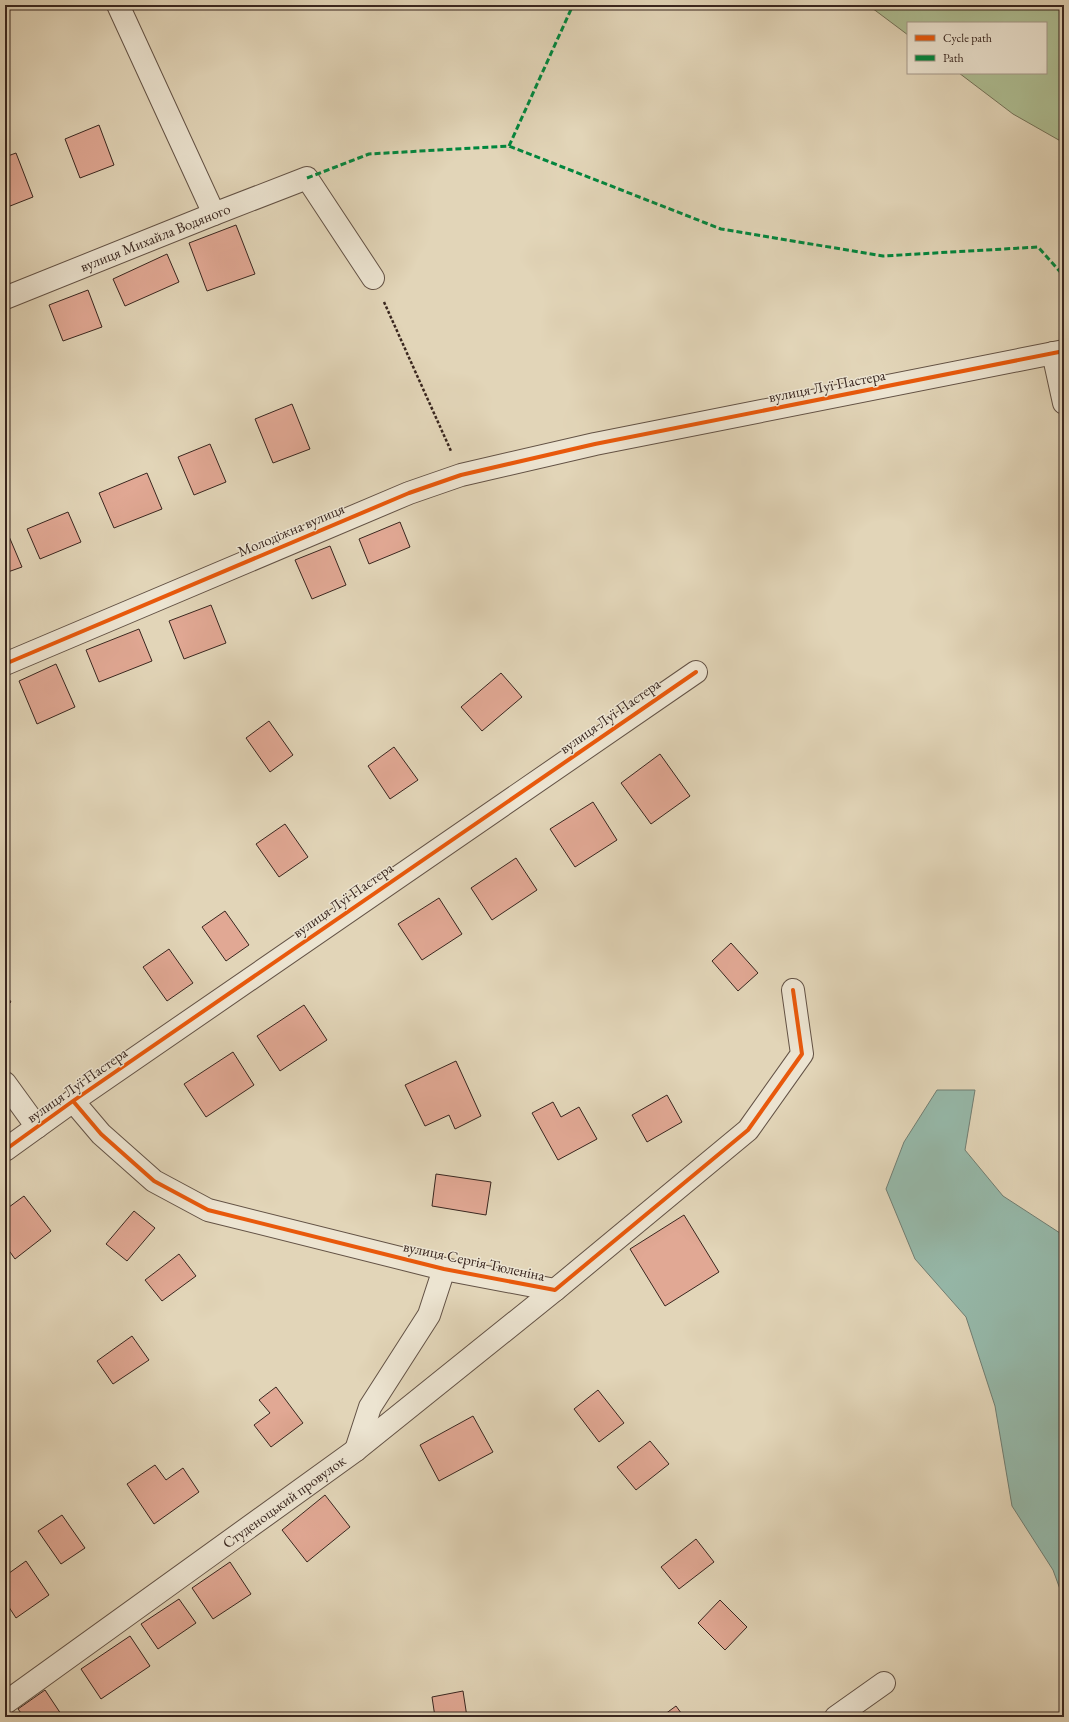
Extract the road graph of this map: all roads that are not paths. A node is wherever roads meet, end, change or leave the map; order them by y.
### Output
1 (118, 5) edge
2 (214, 214) junction
3 (373, 278) road end
4 (5, 298) edge
5 (1058, 352) edge
6 (1064, 403) edge
7 (594, 444) joint
8 (5, 664) edge
9 (696, 672) dead end
10 (793, 990) dead end
11 (5, 1083) edge
12 (73, 1101) junction
13 (37, 1127) junction
14 (5, 1150) edge
15 (444, 1269) junction
16 (555, 1290) junction
17 (356, 1450) junction
18 (884, 1684) dead end
19 (5, 1703) edge
20 (836, 1717) edge

1 - 2 street
2 - 3 street, вулиця Михайла Водяного
2 - 4 street, вулиця Михайла Водяного
5 - 6 street
5 - 7 street, вулиця Луї Пастера
7 - 8 street, Молодіжна вулиця
9 - 12 street, вулиця Луї Пастера
10 - 16 street, вулиця Сергія Тюленіна
11 - 13 street
12 - 13 street, вулиця Луї Пастера
12 - 15 street, вулиця Сергія Тюленіна
13 - 14 street, вулиця Луї Пастера
15 - 16 street, вулиця Сергія Тюленіна
15 - 17 street, вулиця Сергія Тюленіна
16 - 17 street, Студеноцький провулок
17 - 19 street, Студеноцький провулок
18 - 20 street

